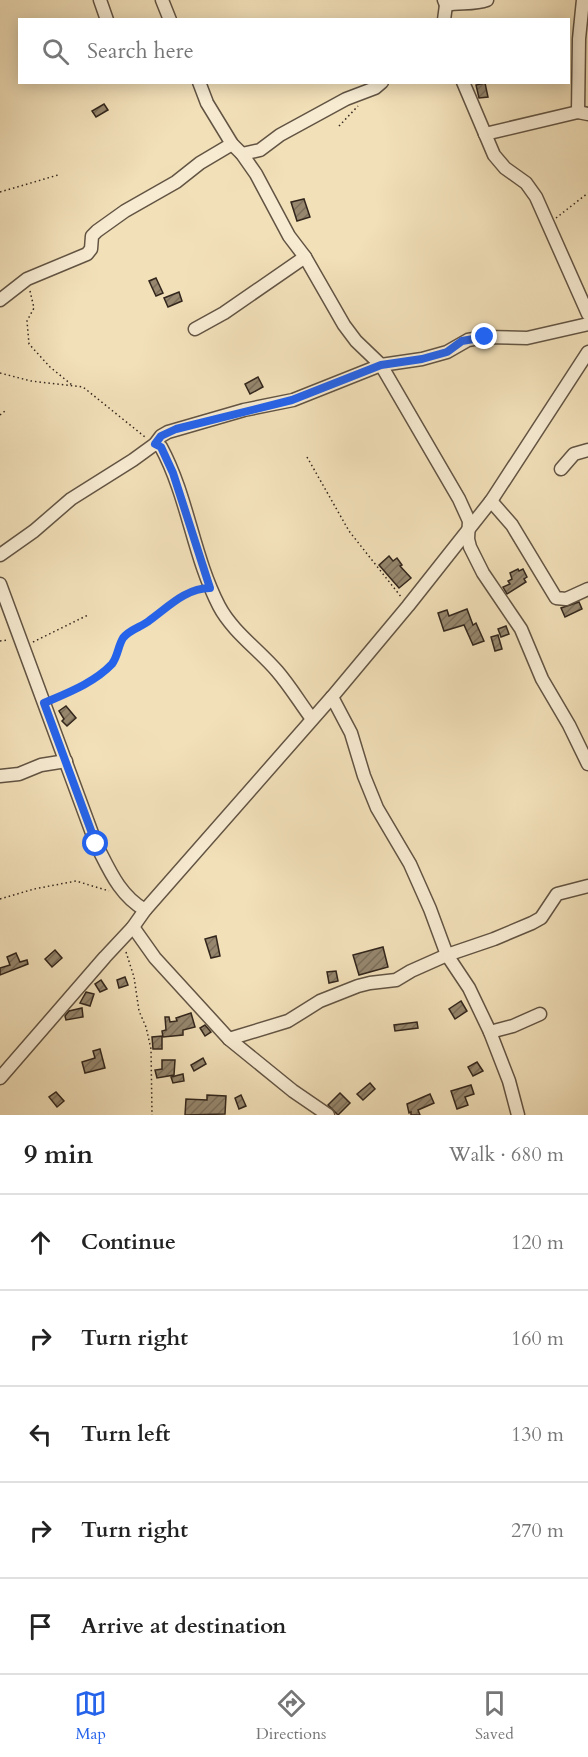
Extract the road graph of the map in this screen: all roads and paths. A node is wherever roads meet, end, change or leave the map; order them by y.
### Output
1 (100, 0) edge
2 (162, 0) edge
3 (487, 0) edge
4 (583, 0) edge
5 (447, 2) edge
6 (105, 18) edge
7 (169, 18) edge
8 (444, 18) edge
9 (200, 84) edge
10 (380, 84) edge
11 (464, 84) edge
12 (583, 113) edge
13 (485, 134) junction
14 (232, 144) junction
15 (242, 154) junction
16 (58, 176) dead end
17 (0, 192) edge
18 (588, 193) edge
19 (548, 223) junction
20 (305, 257) junction
21 (27, 279) junction
22 (0, 300) edge
23 (588, 314) edge
24 (588, 324) edge
25 (195, 329) dead end
26 (588, 352) edge
27 (381, 365) junction
28 (0, 373) edge
29 (72, 385) junction
30 (5, 411) dead end
31 (0, 415) edge
32 (155, 444) junction
33 (588, 450) edge
34 (307, 457) dead end
35 (561, 469) dead end
36 (491, 501) junction
37 (469, 529) junction
38 (0, 555) edge
39 (0, 584) edge
40 (210, 588) junction
41 (588, 589) edge
42 (408, 606) junction
43 (88, 615) dead end
44 (24, 646) junction
45 (332, 697) junction
46 (44, 703) junction
47 (312, 719) junction
48 (66, 761) junction
49 (588, 764) edge
50 (0, 776) edge
51 (588, 886) edge
52 (109, 891) dead end
53 (0, 899) edge
54 (145, 910) junction
55 (133, 927) junction
56 (123, 940) junction
57 (447, 954) junction
58 (540, 1014) dead end
59 (490, 1032) junction
60 (229, 1039) junction
61 (0, 1078) edge
62 (152, 1115) edge
63 (328, 1115) edge
64 (518, 1115) edge

1 - 6 street
2 - 7 street
3 - 5 street
4 - 12 street
5 - 8 street
9 - 14 street
10 - 15 street
11 - 13 street
12 - 13 street
13 - 19 street
14 - 15 street
14 - 21 street
15 - 20 street
16 - 17 path
18 - 19 path
19 - 23 street
20 - 25 street
20 - 27 street
21 - 22 street
21 - 29 path
24 - 27 street
26 - 36 street
27 - 32 street
27 - 37 street
28 - 29 path
29 - 32 path
30 - 31 path
32 - 38 street
32 - 40 street
33 - 35 street
34 - 42 path
36 - 37 street
36 - 41 street
37 - 42 street
37 - 49 street
39 - 44 street
40 - 46 path
40 - 47 street
42 - 45 street
43 - 44 path
44 - 46 street
45 - 47 street
45 - 57 street
46 - 48 street
47 - 54 street
48 - 50 street
48 - 54 street
51 - 57 street
52 - 53 path
54 - 55 street
55 - 56 street
55 - 60 street
56 - 61 street
56 - 62 path
57 - 59 street
57 - 60 street
58 - 59 street
59 - 64 street
60 - 63 street

